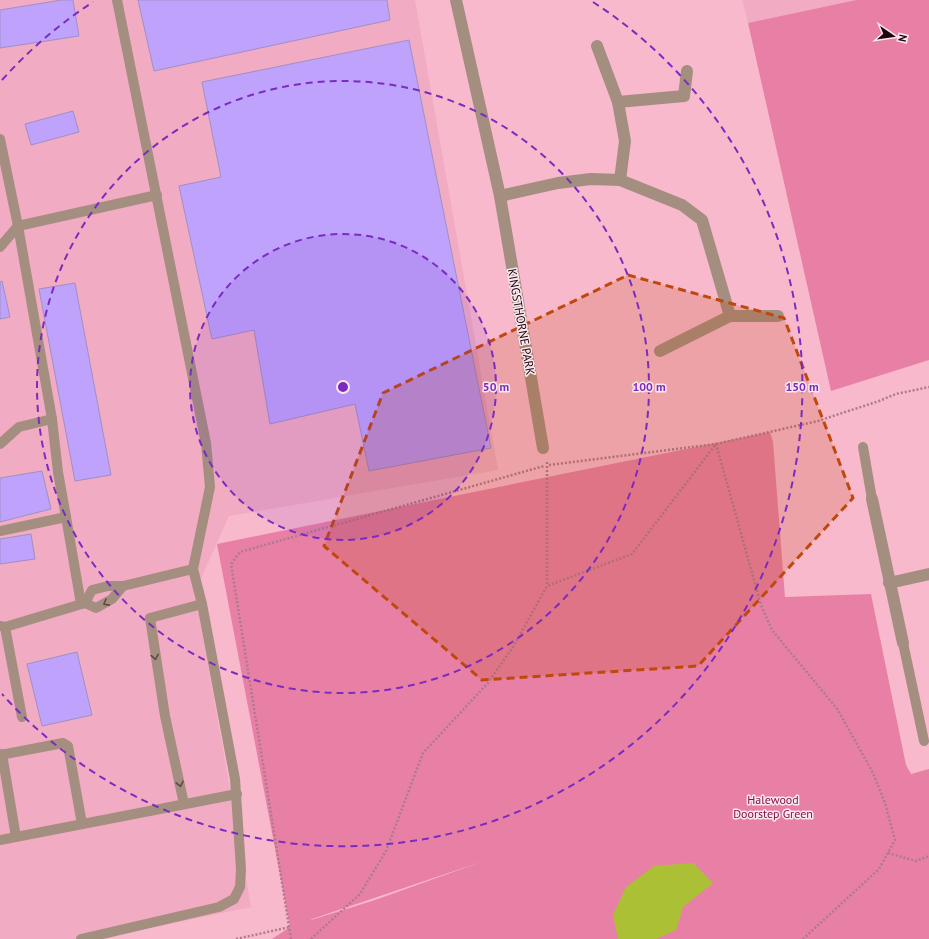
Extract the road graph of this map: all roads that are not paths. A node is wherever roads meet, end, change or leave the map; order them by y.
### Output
1 (117, 0) edge
2 (456, 0) edge
3 (597, 46) dead end
4 (686, 71) dead end
5 (618, 102) junction
6 (0, 139) edge
7 (620, 180) junction
8 (157, 195) junction
9 (500, 196) junction
10 (18, 226) junction
11 (0, 247) edge
12 (730, 316) junction
13 (778, 316) dead end
14 (660, 351) dead end
15 (52, 419) junction
16 (0, 444) edge
17 (863, 447) dead end
18 (543, 448) dead end
19 (872, 499) joint
20 (66, 516) junction
21 (0, 531) edge
22 (193, 569) junction
23 (929, 574) edge
24 (889, 583) junction
25 (123, 586) junction
26 (83, 603) junction
27 (202, 604) junction
28 (3, 627) edge
29 (903, 643) joint
30 (22, 717) dead end
31 (924, 741) dead end
32 (1, 755) edge
33 (237, 794) junction
34 (184, 804) junction
35 (82, 824) junction
36 (16, 837) junction
37 (0, 840) edge
38 (81, 939) edge

1 - 8 lane
2 - 9 street, KINGSTHORNE PARK
3 - 5 street
4 - 5 street
5 - 7 street
6 - 10 lane
7 - 9 street
7 - 12 street
8 - 10 lane
8 - 22 lane
9 - 18 street, KINGSTHORNE PARK
10 - 11 lane
10 - 15 lane
12 - 13 street
12 - 14 street
15 - 16 lane
15 - 20 lane
17 - 19 lane
19 - 24 street
20 - 21 lane
20 - 26 lane
22 - 25 lane
22 - 27 lane
23 - 24 street
24 - 29 street
25 - 26 lane
25 -> 26 lane
26 - 28 lane
27 - 33 lane
27 -> 34 lane
28 - 30 lane
29 - 31 lane
32 - 35 lane
32 - 36 lane
33 - 34 lane
33 - 38 lane
34 - 35 lane
35 - 36 lane
36 - 37 lane

